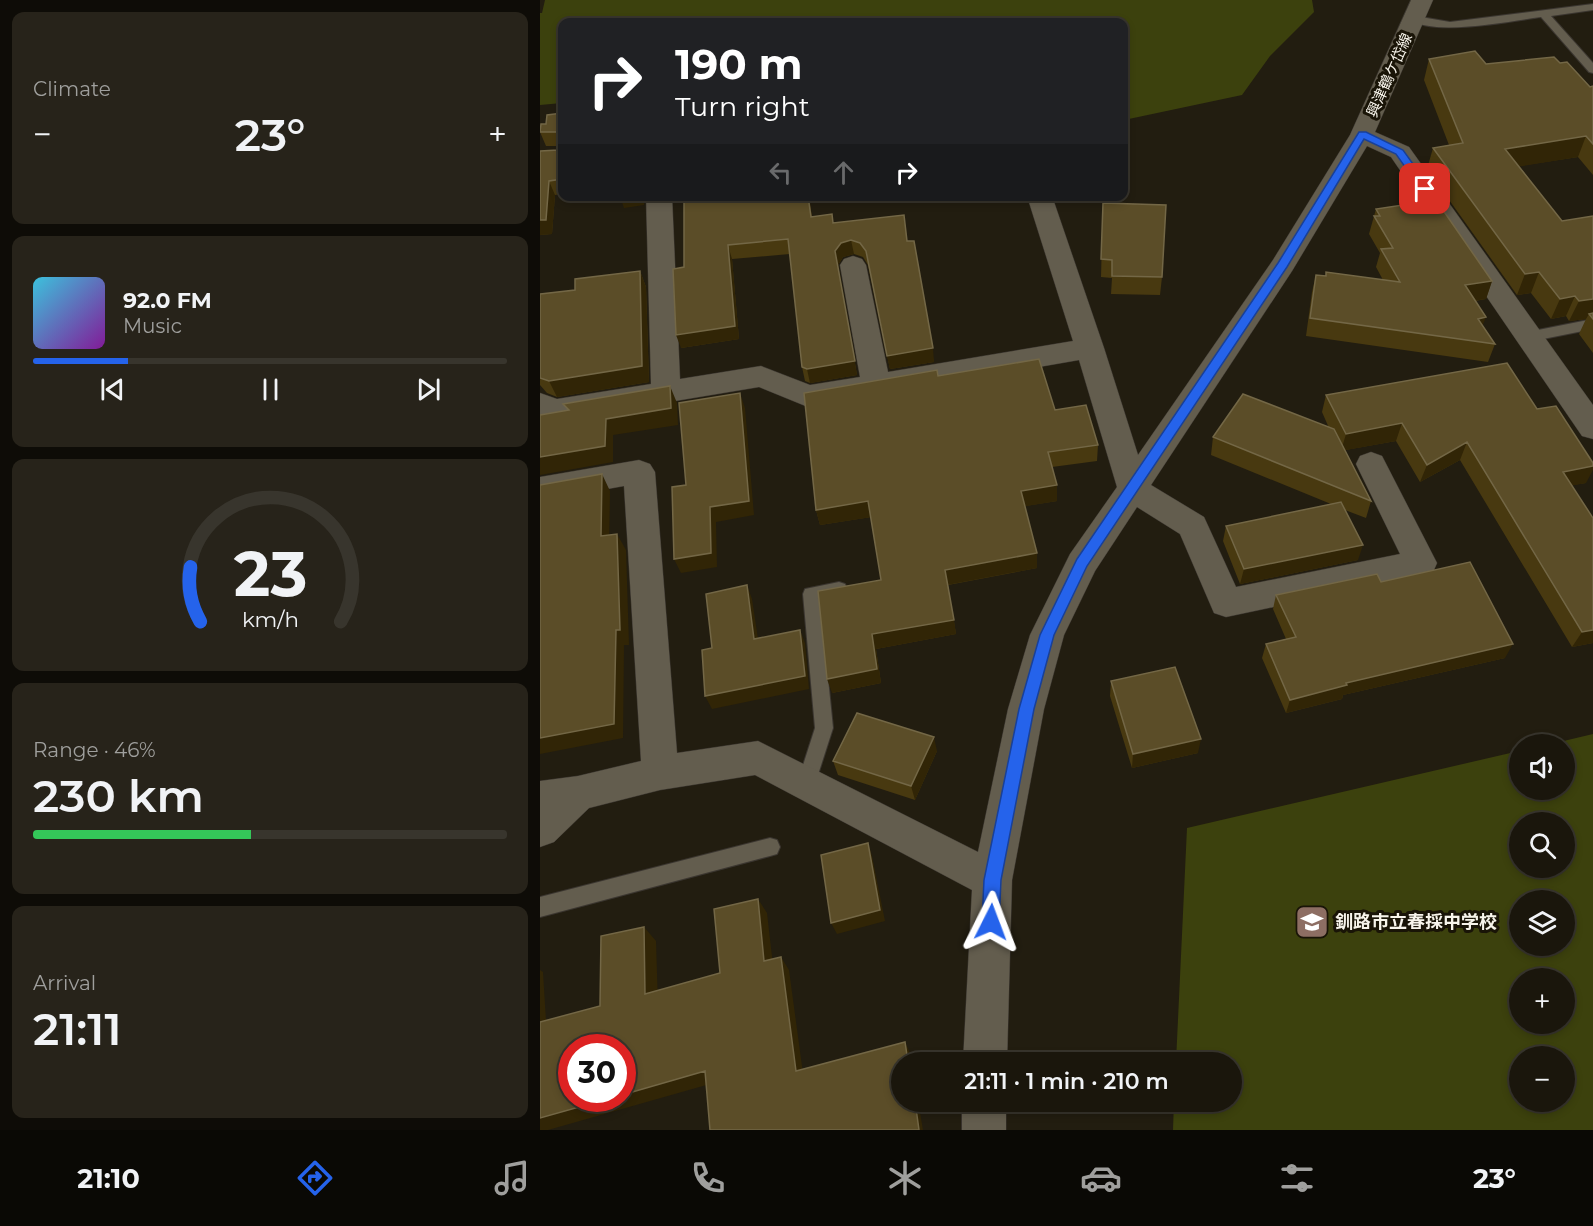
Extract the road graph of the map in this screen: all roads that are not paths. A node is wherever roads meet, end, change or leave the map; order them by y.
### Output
1 (1593, 7) edge
2 (1418, 9) edge
3 (1543, 13) junction
4 (1593, 70) edge
5 (1362, 135) junction
6 (659, 201) edge
7 (1041, 201) edge
8 (854, 265) dead end
9 (1593, 324) edge
10 (1528, 337) junction
11 (1090, 348) junction
12 (876, 385) junction
13 (666, 393) junction
14 (1582, 394) edge
15 (540, 404) edge
16 (1593, 428) edge
17 (1371, 464) dead end
18 (540, 489) edge
19 (1133, 489) junction
20 (851, 587) edge
21 (660, 773) junction
22 (806, 784) junction
23 (578, 793) junction
24 (540, 799) edge
25 (540, 829) edge
26 (770, 847) dead end
27 (993, 880) junction
28 (540, 907) edge
29 (986, 1052) edge
30 (984, 1112) edge
31 (984, 1130) edge

1 - 3 lane
2 - 3 lane
2 - 5 street, 興津鶴ケ岱線
3 - 4 lane
5 - 10 street
5 - 19 street, 興津鶴ケ岱線
6 - 13 street
7 - 11 street
8 - 12 street
9 - 10 lane
10 - 14 street
11 - 12 street
11 - 19 street
12 - 13 street
13 - 15 street
14 - 16 street
17 - 19 street
18 - 21 street
19 - 27 street, 興津鶴ケ岱線
20 - 22 lane
21 - 22 street
21 - 23 street
22 - 27 street
23 - 24 street
23 - 25 street
26 - 28 lane
27 - 29 street, 興津鶴ケ岱線
30 - 31 street

